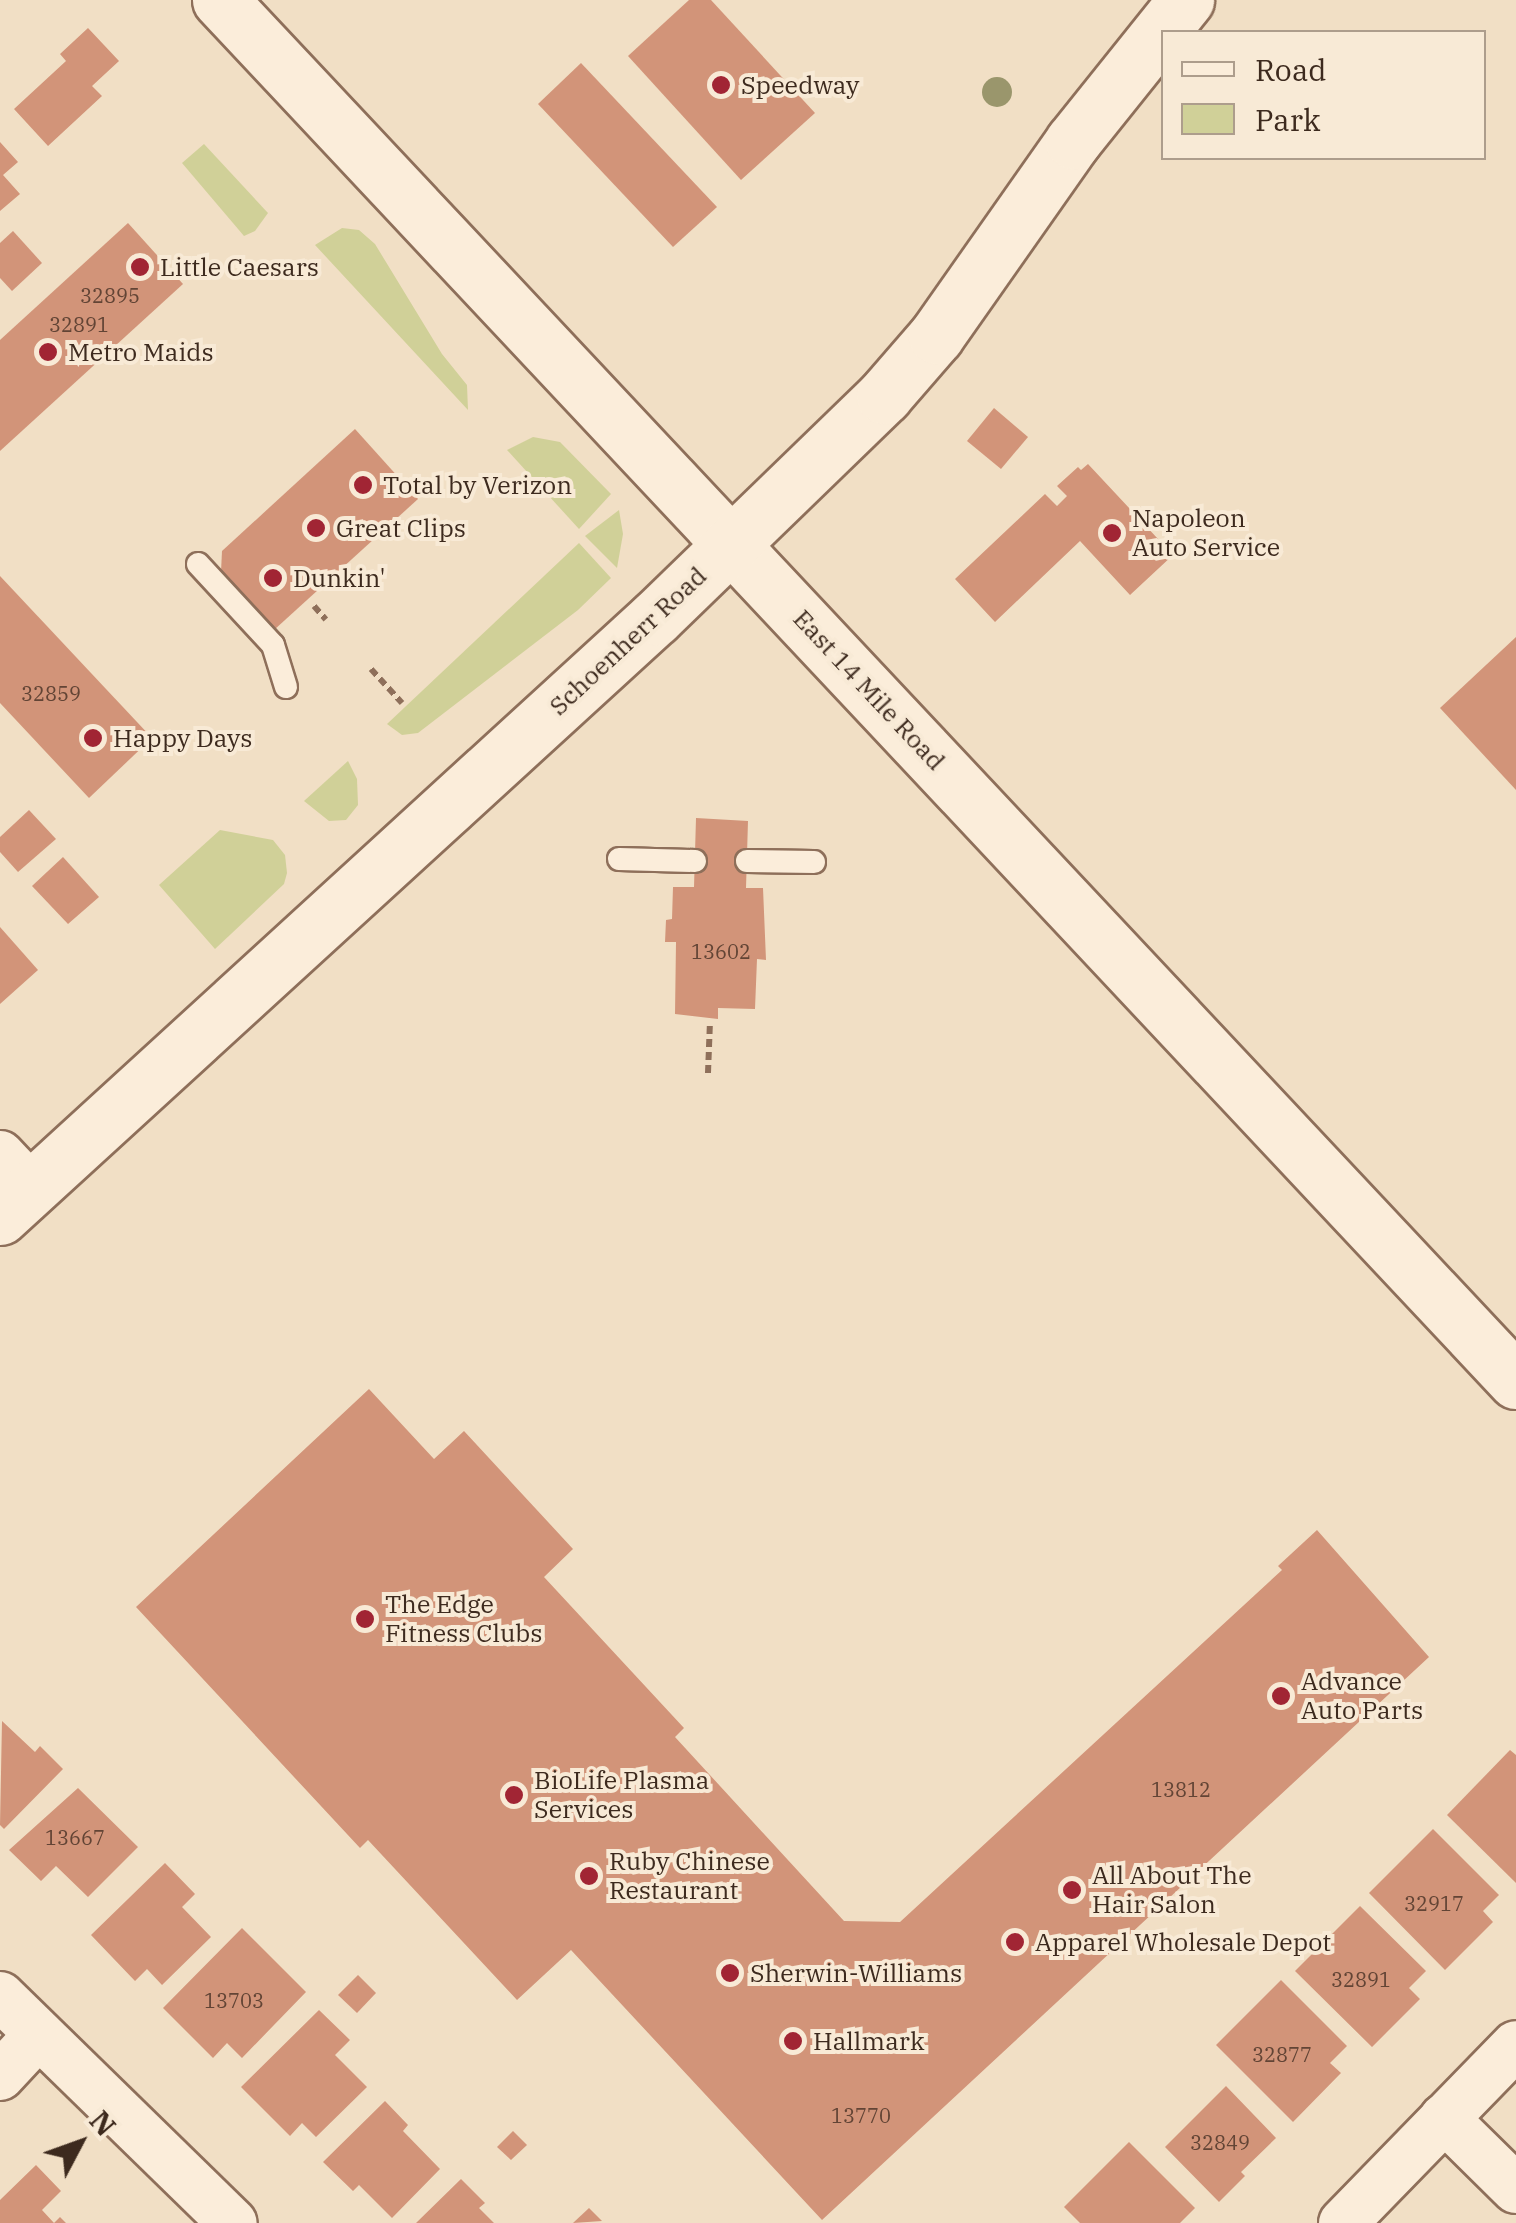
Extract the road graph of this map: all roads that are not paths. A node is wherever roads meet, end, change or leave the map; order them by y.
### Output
1 (220, 0) edge
2 (1186, 0) edge
3 (1162, 30) edge
4 (1161, 31) edge
5 (732, 546) junction
6 (198, 564) dead end
7 (286, 687) dead end
8 (618, 860) dead end
9 (695, 860) dead end
10 (747, 861) dead end
11 (814, 862) dead end
12 (11, 1187) edge
13 (1516, 1382) edge
14 (0, 1996) edge
15 (39, 2034) junction
16 (1516, 2045) edge
17 (0, 2076) edge
18 (1444, 2118) junction
19 (1516, 2189) edge
20 (233, 2223) edge
21 (1343, 2223) edge

1 - 5 main road, East 14 Mile Road
2 - 3 main road, Schoenherr Road
4 - 5 main road, Schoenherr Road
5 - 12 main road, Schoenherr Road
5 - 13 main road, East 14 Mile Road
6 - 7 lane
8 - 9 lane
10 - 11 lane
14 - 15 street
15 - 17 street
15 - 20 street
16 - 18 street
18 - 19 street
18 - 21 street

